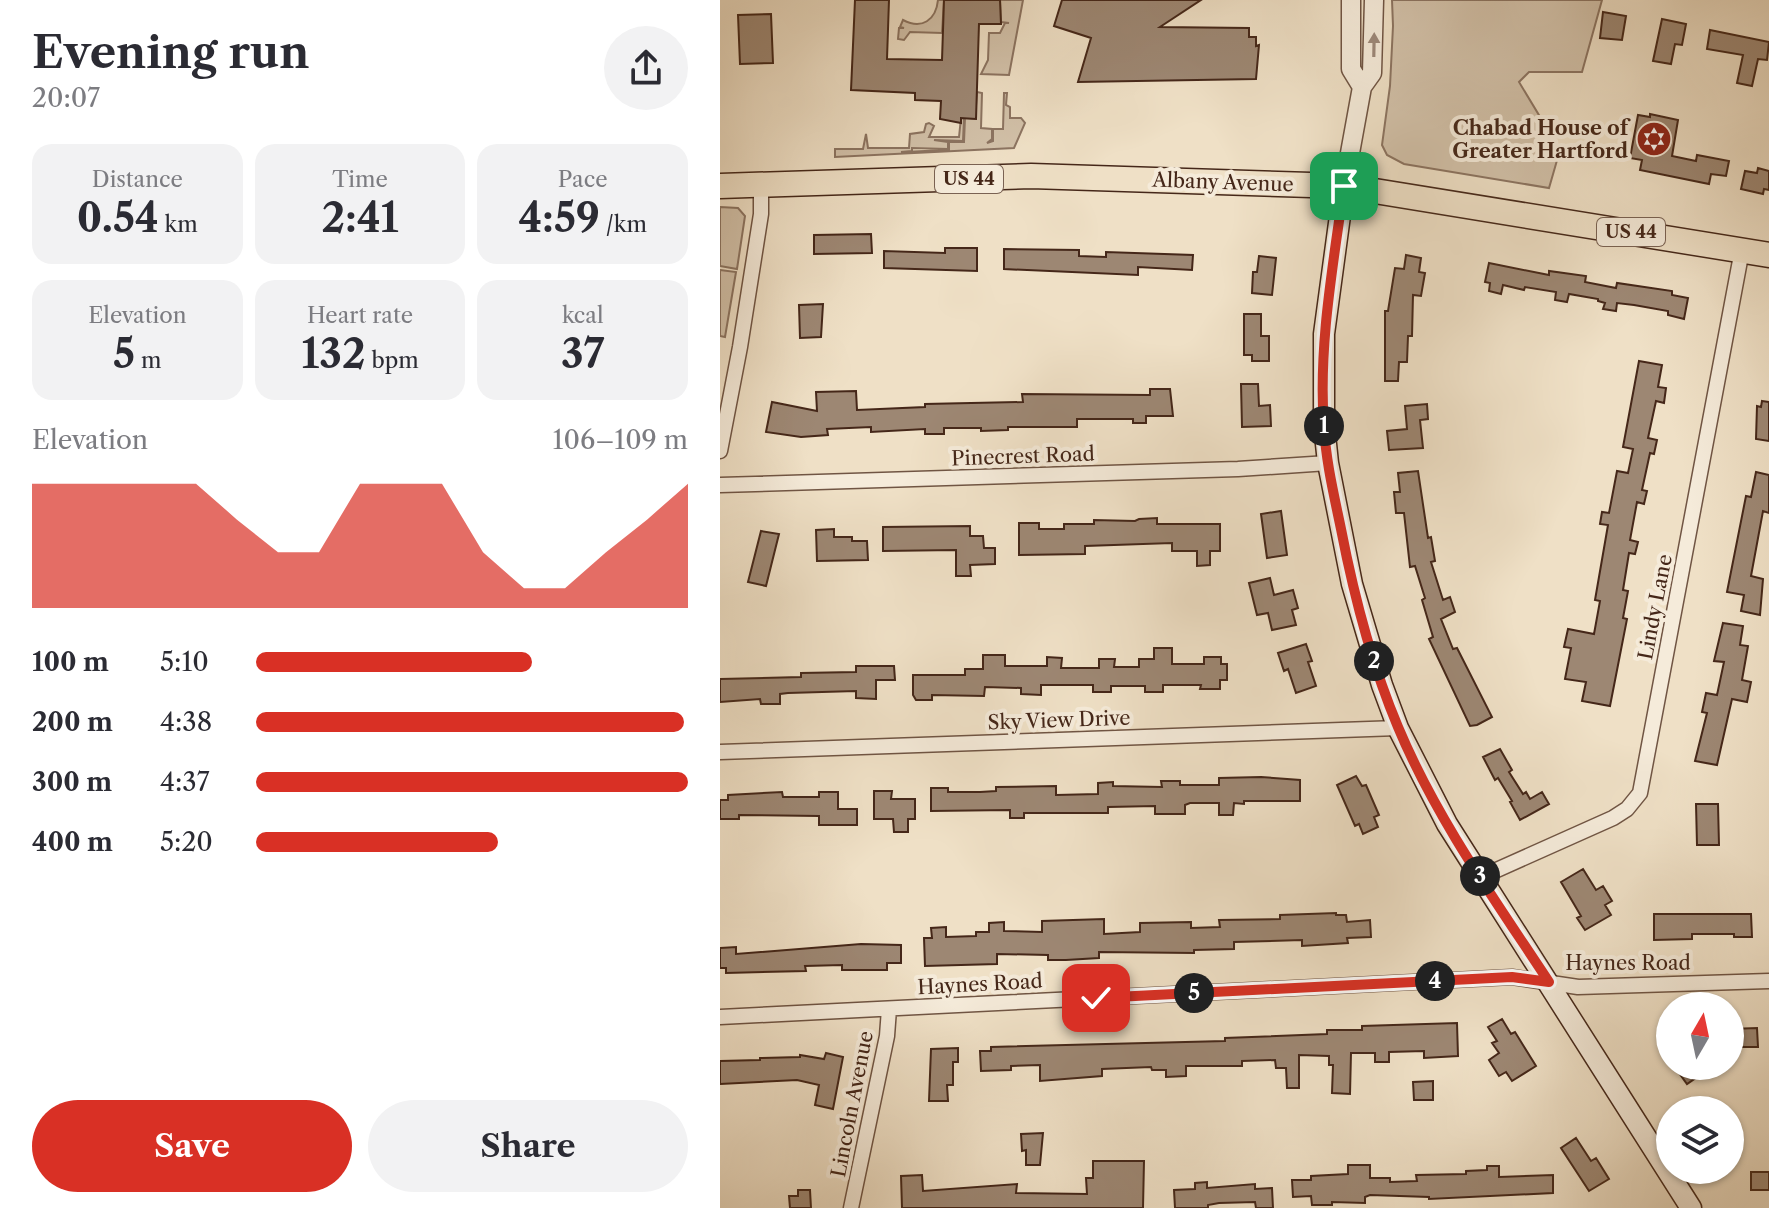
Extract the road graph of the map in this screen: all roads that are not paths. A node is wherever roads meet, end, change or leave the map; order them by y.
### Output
1 (1351, 0) edge
2 (1374, 0) edge
3 (1362, 87) junction
4 (720, 186) edge
5 (761, 186) junction
6 (1344, 186) junction
7 (1742, 250) junction
8 (1769, 255) edge
9 (720, 451) edge
10 (1328, 463) junction
11 (720, 485) edge
12 (1398, 728) junction
13 (720, 752) edge
14 (1481, 877) junction
15 (1769, 981) edge
16 (1549, 982) junction
17 (889, 1009) junction
18 (720, 1017) edge
19 (851, 1208) edge
20 (1691, 1208) edge

1 - 3 street
3 -> 2 street
3 - 6 street
4 - 5 highway, Albany Avenue / US 44
5 - 6 highway, Albany Avenue / US 44
5 - 9 street
6 - 7 highway, Albany Avenue / US 44
6 - 10 main road
7 - 8 highway, Albany Avenue / US 44
7 - 14 street, Lindy Lane
10 - 11 street, Pinecrest Road
10 - 12 main road
12 - 13 street, Sky View Drive
12 - 14 main road
14 - 16 main road
15 - 16 street, Haynes Road
16 - 17 street, Haynes Road
16 - 20 main road
17 - 18 street, Haynes Road
17 - 19 street, Lincoln Avenue

